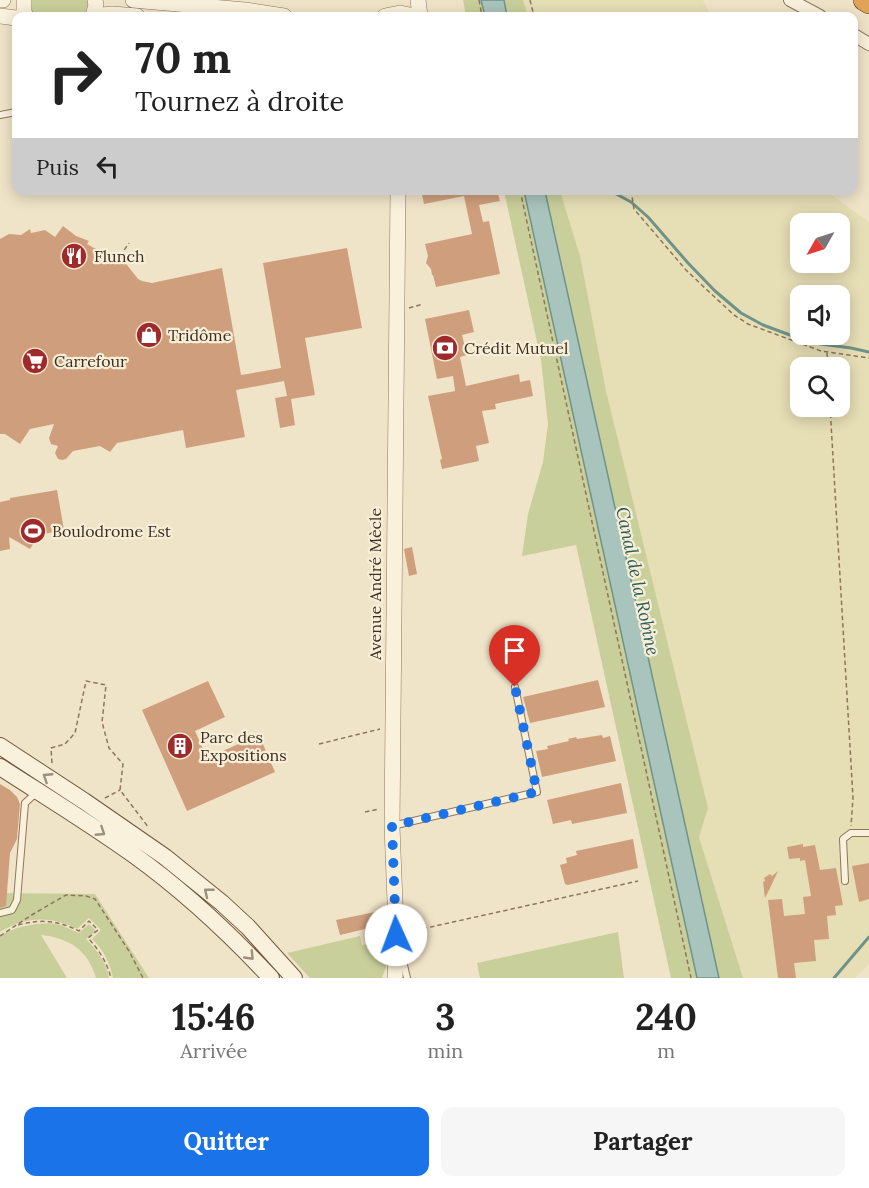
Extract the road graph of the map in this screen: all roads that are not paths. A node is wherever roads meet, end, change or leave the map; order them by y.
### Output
1 (133, 0) edge
2 (401, 0) edge
3 (790, 0) edge
4 (864, 0) edge
5 (869, 3) edge
6 (244, 5) edge
7 (269, 12) edge
8 (390, 12) edge
9 (812, 12) edge
10 (398, 195) edge
11 (515, 687) dead end
12 (0, 746) edge
13 (0, 766) edge
14 (30, 787) junction
15 (25, 803) junction
16 (392, 826) junction
17 (869, 833) edge
18 (845, 881) dead end
19 (0, 913) edge
20 (398, 972) edge
21 (271, 978) edge
22 (294, 978) edge

1 - 6 street
2 - 8 street
3 - 9 street
4 - 5 highway
6 - 7 street
10 - 16 street, Avenue André Mècle
11 - 16 lane
22 -> 12 main road
13 - 14 main road
14 - 15 lane
14 - 15 lane
14 -> 21 main road
15 - 19 lane
16 - 20 street, Avenue André Mècle
17 - 18 lane

